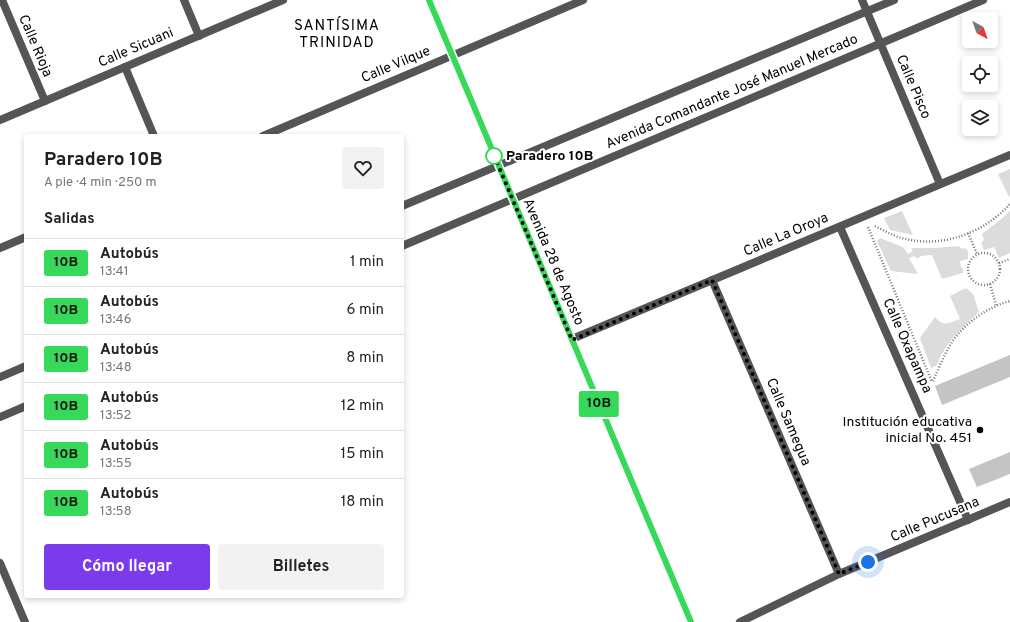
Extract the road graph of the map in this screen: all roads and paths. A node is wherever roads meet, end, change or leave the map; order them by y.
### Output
1 (2, 0) edge
2 (184, 0) edge
3 (283, 0) edge
4 (429, 0) edge
5 (583, 0) edge
6 (862, 0) edge
7 (894, 0) edge
8 (983, 0) edge
9 (567, 3) edge
10 (867, 11) junction
11 (199, 36) junction
12 (880, 43) junction
13 (452, 56) junction
14 (124, 67) junction
15 (45, 101) junction
16 (0, 120) edge
17 (153, 134) edge
18 (269, 134) edge
19 (1010, 155) edge
20 (498, 165) junction
21 (940, 184) junction
22 (513, 199) junction
23 (1010, 204) edge
24 (404, 205) edge
25 (866, 221) dead end
26 (872, 224) dead end
27 (840, 226) junction
28 (968, 233) junction
29 (24, 238) edge
30 (404, 245) edge
31 (0, 248) edge
32 (977, 254) junction
33 (1010, 259) edge
34 (999, 264) junction
35 (712, 280) junction
36 (990, 284) junction
37 (1010, 301) edge
38 (996, 306) junction
39 (572, 340) junction
40 (24, 367) edge
41 (0, 377) edge
42 (24, 407) edge
43 (0, 417) edge
44 (1010, 502) edge
45 (968, 520) junction
46 (0, 563) edge
47 (839, 574) junction
48 (25, 622) edge
49 (691, 622) edge
50 (740, 622) edge

1 - 15 street, Calle Rioja
2 - 11 street
3 - 11 street, Calle Sicuani
4 - 13 street, Avenida 28 de Agosto
5 - 9 street, Calle Vilque
6 - 10 street, Calle Pisco
7 - 10 street, Avenida Comandante José Manuel Mercado
8 - 12 street, Avenida Comandante José Manuel Mercado
9 - 13 street, Calle Vilque
10 - 12 street, Calle Pisco
10 - 20 street, Avenida Comandante José Manuel Mercado
11 - 14 street, Calle Sicuani
12 - 21 street, Calle Pisco
12 - 22 street, Avenida Comandante José Manuel Mercado
13 - 18 street, Calle Vilque
13 - 20 street, Avenida 28 de Agosto
14 - 15 street, Calle Sicuani
14 - 17 street
15 - 16 street, Calle Sicuani
19 - 21 street, Calle La Oroya
20 - 22 street, Avenida 28 de Agosto
20 - 24 street, Avenida Comandante José Manuel Mercado
21 - 27 street, Calle La Oroya
22 - 30 street, Avenida Comandante José Manuel Mercado
22 - 39 street, Avenida 28 de Agosto
23 - 28 path
25 - 38 path
26 - 28 path
27 - 35 street, Calle La Oroya
27 - 45 street, Calle Oxapampa
28 - 32 path
29 - 31 street
32 - 34 path
32 - 36 path
33 - 34 path
34 - 36 path
35 - 39 street, Calle La Oroya
35 - 47 street, Calle Samegua
36 - 38 path
37 - 38 path
39 - 49 street, Avenida 28 de Agosto
40 - 41 street
42 - 43 street
44 - 45 street, Calle Pucusana
45 - 47 street, Calle Pucusana
46 - 48 street
47 - 50 street, Calle Pucusana

